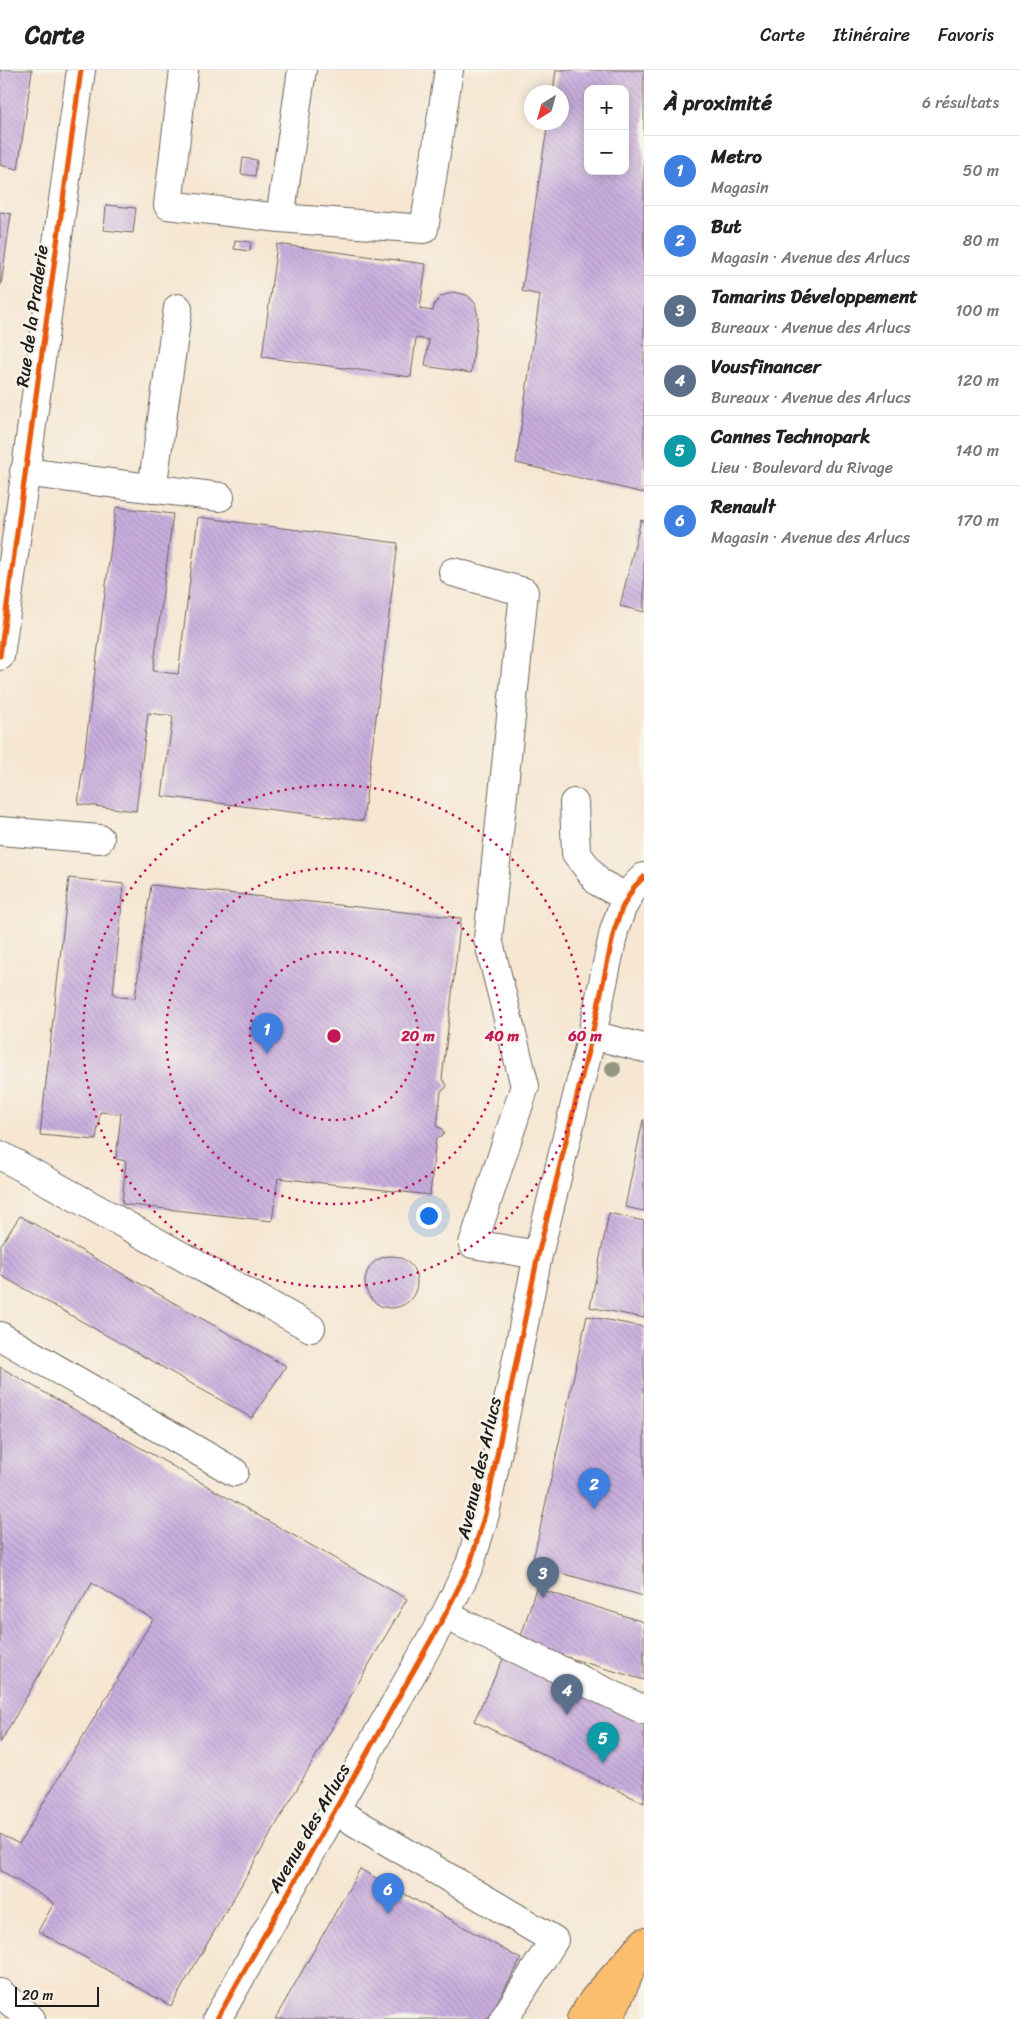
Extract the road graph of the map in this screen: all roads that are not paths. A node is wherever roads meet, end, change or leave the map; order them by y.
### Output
1 (81, 70) edge
2 (184, 70) edge
3 (302, 70) edge
4 (449, 70) edge
5 (280, 218) junction
6 (178, 308) dead end
7 (24, 472) junction
8 (152, 489) junction
9 (220, 497) dead end
10 (453, 572) dead end
11 (0, 656) edge
12 (574, 803) dead end
13 (0, 830) edge
14 (100, 839) dead end
15 (636, 887) edge
16 (592, 1035) junction
17 (644, 1048) edge
18 (0, 1155) edge
19 (538, 1254) junction
20 (311, 1328) dead end
21 (0, 1336) edge
22 (234, 1472) dead end
23 (445, 1615) junction
24 (644, 1710) edge
25 (336, 1811) junction
26 (642, 1945) edge
27 (0, 1992) edge
28 (31, 2019) edge
29 (217, 2019) edge
30 (504, 2019) edge
31 (581, 2019) edge
32 (609, 2019) edge

1 - 7 street, Rue de la Praderie
2 - 5 street
3 - 5 street
4 - 5 street
6 - 8 street
7 - 8 street
7 - 11 street, Rue de la Praderie
8 - 9 street
10 - 19 street
12 - 15 street
13 - 14 street
15 - 16 street, Avenue des Arlucs
16 - 17 street
16 - 19 street, Avenue des Arlucs
18 - 20 street
19 - 23 street, Avenue des Arlucs
21 - 22 street
23 - 24 street
23 - 25 street, Avenue des Arlucs
25 - 29 street, Avenue des Arlucs
25 - 30 street
26 - 31 main road
26 - 32 main road
27 - 28 street

